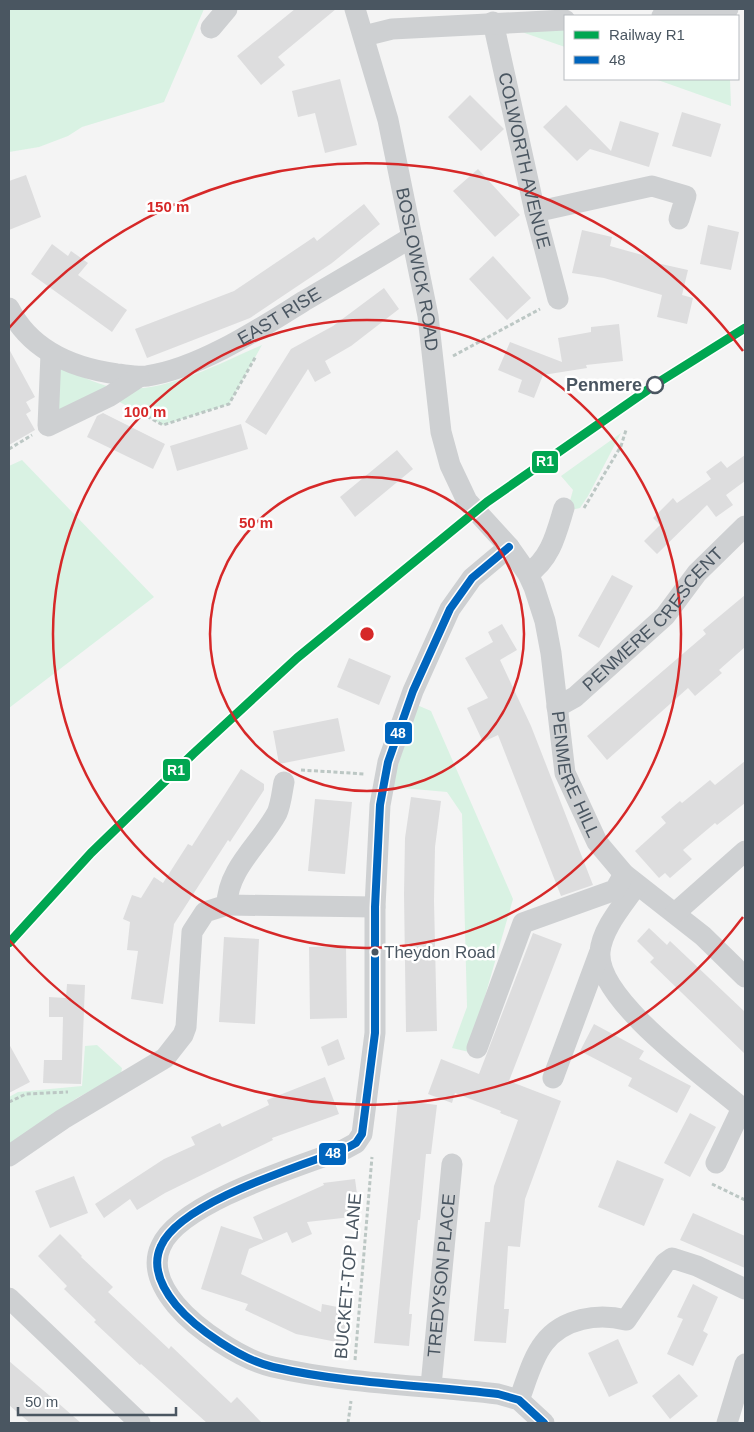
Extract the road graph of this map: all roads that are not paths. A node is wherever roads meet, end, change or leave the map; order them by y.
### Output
1 (227, 9) edge
2 (355, 9) edge
3 (728, 9) edge
4 (671, 15) edge
5 (434, 18) edge
6 (564, 20) edge
7 (494, 22) junction
8 (211, 28) dead end
9 (364, 36) junction
10 (535, 212) junction
11 (679, 219) dead end
12 (412, 237) junction
13 (558, 299) road end
14 (9, 308) edge
15 (50, 354) junction
16 (138, 377) junction
17 (564, 508) dead end
18 (486, 524) joint
19 (745, 526) edge
20 (509, 548) junction
21 (528, 574) junction
22 (557, 707) junction
23 (284, 782) road end
24 (745, 851) edge
25 (630, 880) junction
26 (227, 905) junction
27 (375, 907) junction
28 (675, 913) junction
29 (600, 951) junction
30 (745, 976) edge
31 (477, 1048) dead end
32 (553, 1078) dead end
33 (9, 1156) edge
34 (716, 1163) dead end
35 (452, 1164) dead end
36 (745, 1288) edge
37 (9, 1298) edge
38 (745, 1364) edge
39 (431, 1386) junction
40 (519, 1400) junction
41 (140, 1423) edge
42 (544, 1423) edge
43 (727, 1423) edge

1 - 8 street
2 - 9 street, BOSLOWICK ROAD
3 - 4 street
5 - 7 street
5 - 9 street
6 - 7 street
7 - 10 street, COLWORTH AVENUE
9 - 12 street, BOSLOWICK ROAD
10 - 11 street
10 - 13 street, COLWORTH AVENUE
12 - 16 street, EAST RISE
12 - 18 street, BOSLOWICK ROAD
14 - 15 street, EAST RISE
15 - 16 street, EAST RISE
15 - 16 street, EAST RISE
17 - 21 street
18 - 20 street, PENMERE HILL
19 - 22 street, PENMERE CRESCENT
20 - 21 street, PENMERE HILL
20 - 27 street
21 - 22 street, PENMERE HILL
22 - 25 street, PENMERE HILL
23 - 26 street
24 - 28 street
25 - 28 street, PENMERE HILL
25 - 29 street
25 - 31 street
26 - 27 street
26 - 33 street
27 - 39 street
28 - 30 street, PENMERE HILL
29 - 32 street
29 - 34 street
35 - 39 street, TREDYSON PLACE
36 - 40 street
37 - 41 street
38 - 43 street
39 - 40 street
40 - 42 street

